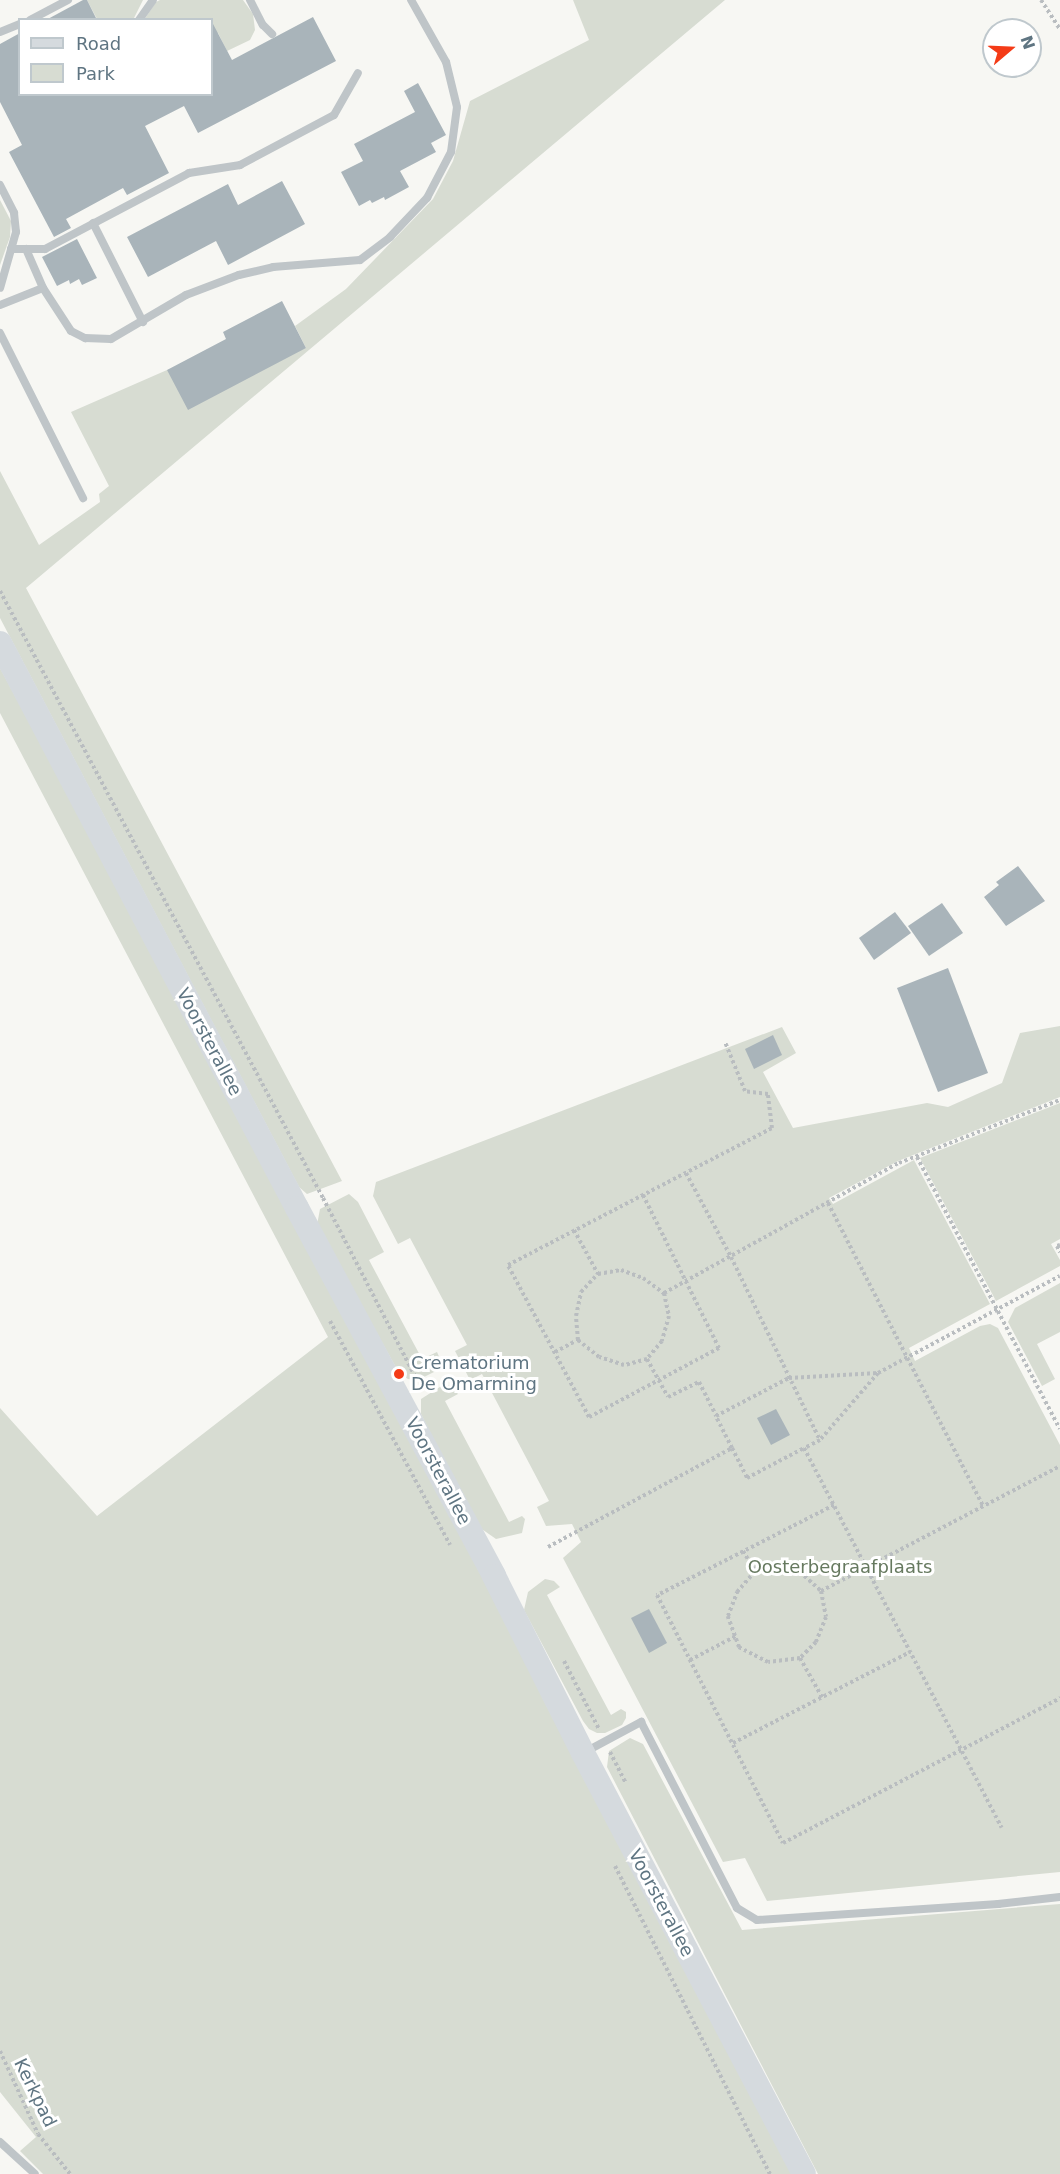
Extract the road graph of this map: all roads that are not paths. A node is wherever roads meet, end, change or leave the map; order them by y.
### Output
1 (68, 0) edge
2 (153, 0) edge
3 (250, 0) edge
4 (411, 0) edge
5 (34, 18) edge
6 (140, 18) edge
7 (18, 25) edge
8 (0, 32) edge
9 (272, 34) dead end
10 (358, 73) dead end
11 (0, 186) edge
12 (93, 224) junction
13 (11, 249) junction
14 (26, 249) junction
15 (0, 288) edge
16 (43, 288) junction
17 (0, 305) edge
18 (143, 322) junction
19 (0, 333) edge
20 (83, 498) dead end
21 (0, 643) edge
22 (583, 1753) junction
23 (1060, 1897) edge
24 (0, 2142) edge
25 (36, 2174) edge
26 (804, 2174) edge

1 - 5 lane
2 - 6 lane
3 - 9 lane
4 - 18 lane
7 - 8 lane
10 - 12 lane
11 - 13 lane
12 - 14 lane
12 - 18 lane
13 - 14 lane
13 - 15 lane
14 - 16 lane
16 - 17 lane
16 - 18 lane
19 - 20 lane
21 - 22 main road, Voorsterallee
22 - 23 lane
22 - 26 main road, Voorsterallee
24 - 25 lane

